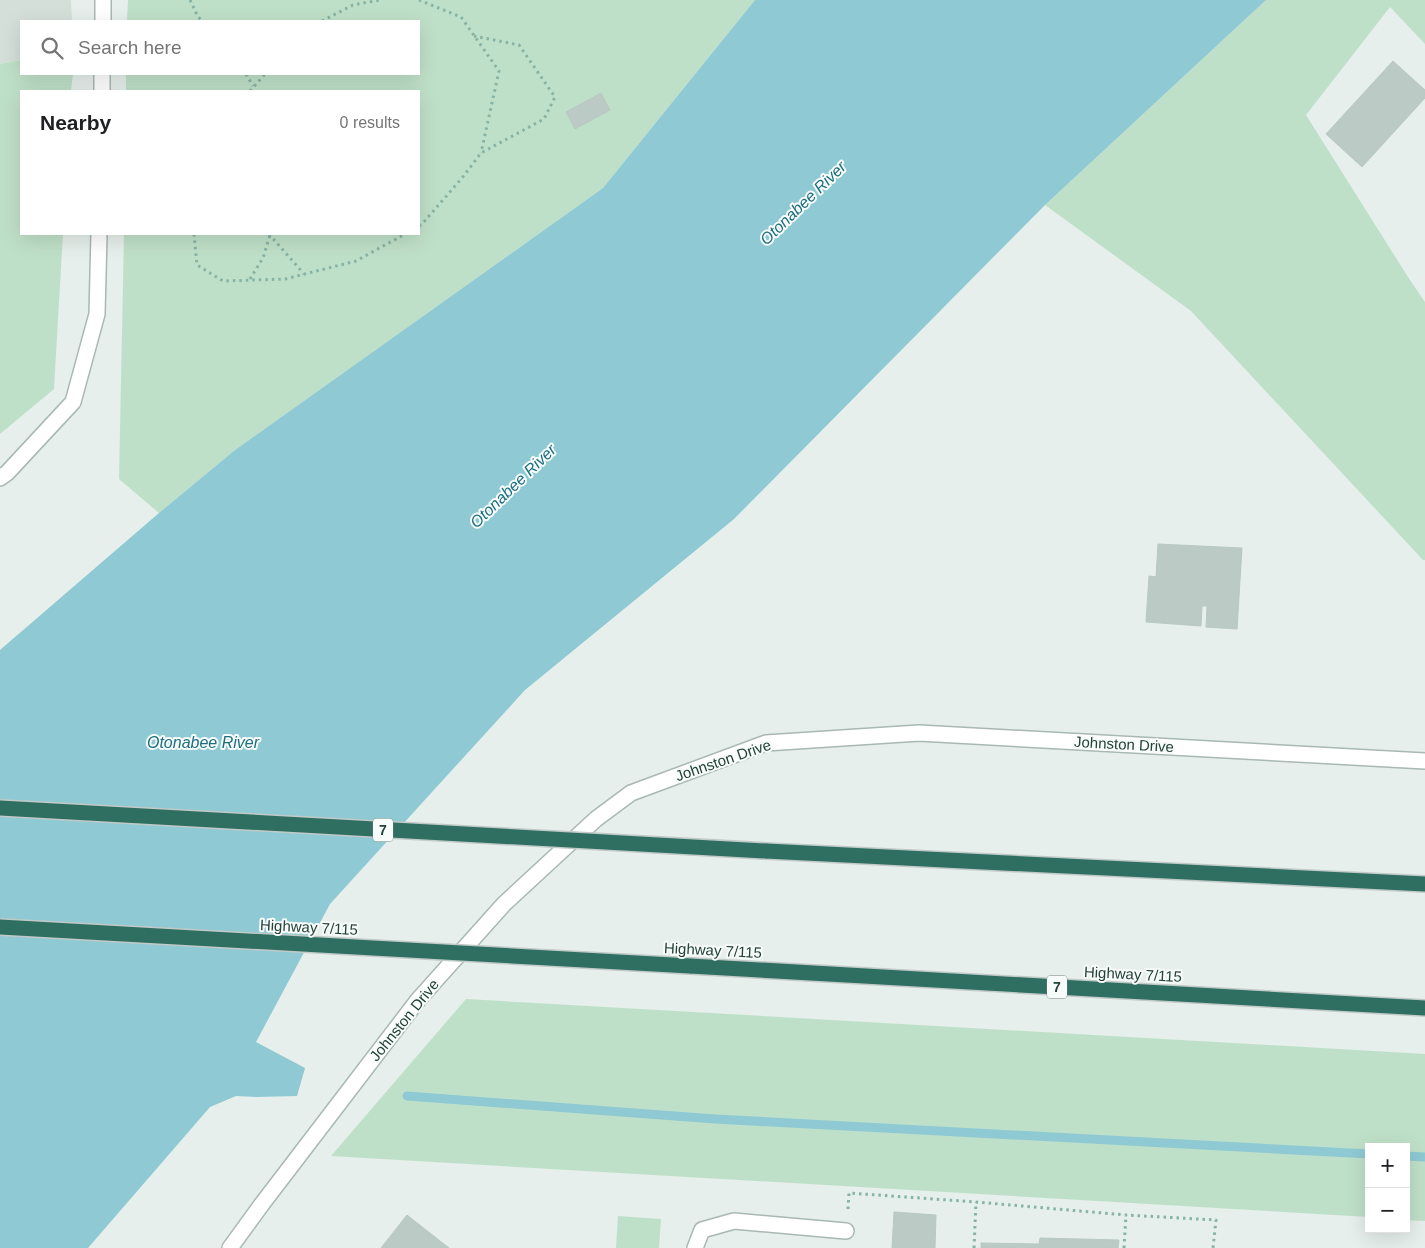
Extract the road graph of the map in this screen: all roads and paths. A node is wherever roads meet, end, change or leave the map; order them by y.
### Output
1 (103, 0) edge
2 (190, 0) edge
3 (380, 0) edge
4 (419, 0) edge
5 (103, 20) edge
6 (202, 20) edge
7 (324, 20) edge
8 (474, 36) junction
9 (102, 75) edge
10 (247, 75) edge
11 (264, 75) edge
12 (253, 86) junction
13 (102, 90) edge
14 (251, 90) edge
15 (481, 154) junction
16 (420, 225) edge
17 (99, 235) edge
18 (194, 235) edge
19 (269, 235) edge
20 (270, 235) edge
21 (403, 235) edge
22 (304, 274) junction
23 (249, 280) junction
24 (0, 478) edge
25 (1425, 761) edge
26 (0, 808) edge
27 (1425, 884) edge
28 (0, 927) edge
29 (1425, 1008) edge
30 (849, 1193) dead end
31 (976, 1202) junction
32 (1126, 1215) junction
33 (846, 1231) dead end
34 (230, 1248) edge
35 (695, 1248) edge
36 (974, 1248) edge
37 (1124, 1248) edge
38 (1214, 1248) edge

1 - 5 street
2 - 6 path
3 - 7 path
4 - 8 path
8 - 15 path
8 - 15 path
9 - 13 street
10 - 12 path
11 - 12 path
12 - 14 path
15 - 16 path
17 - 24 street
18 - 23 path
19 - 23 path
20 - 22 path
21 - 22 path
22 - 23 path
25 - 34 street, Johnston Drive
26 - 27 highway, 7, bridge
28 - 29 highway, Highway 7/115 / 7, bridge
30 - 31 path
31 - 32 path
31 - 36 path
32 - 37 path
32 - 38 path
33 - 35 street

